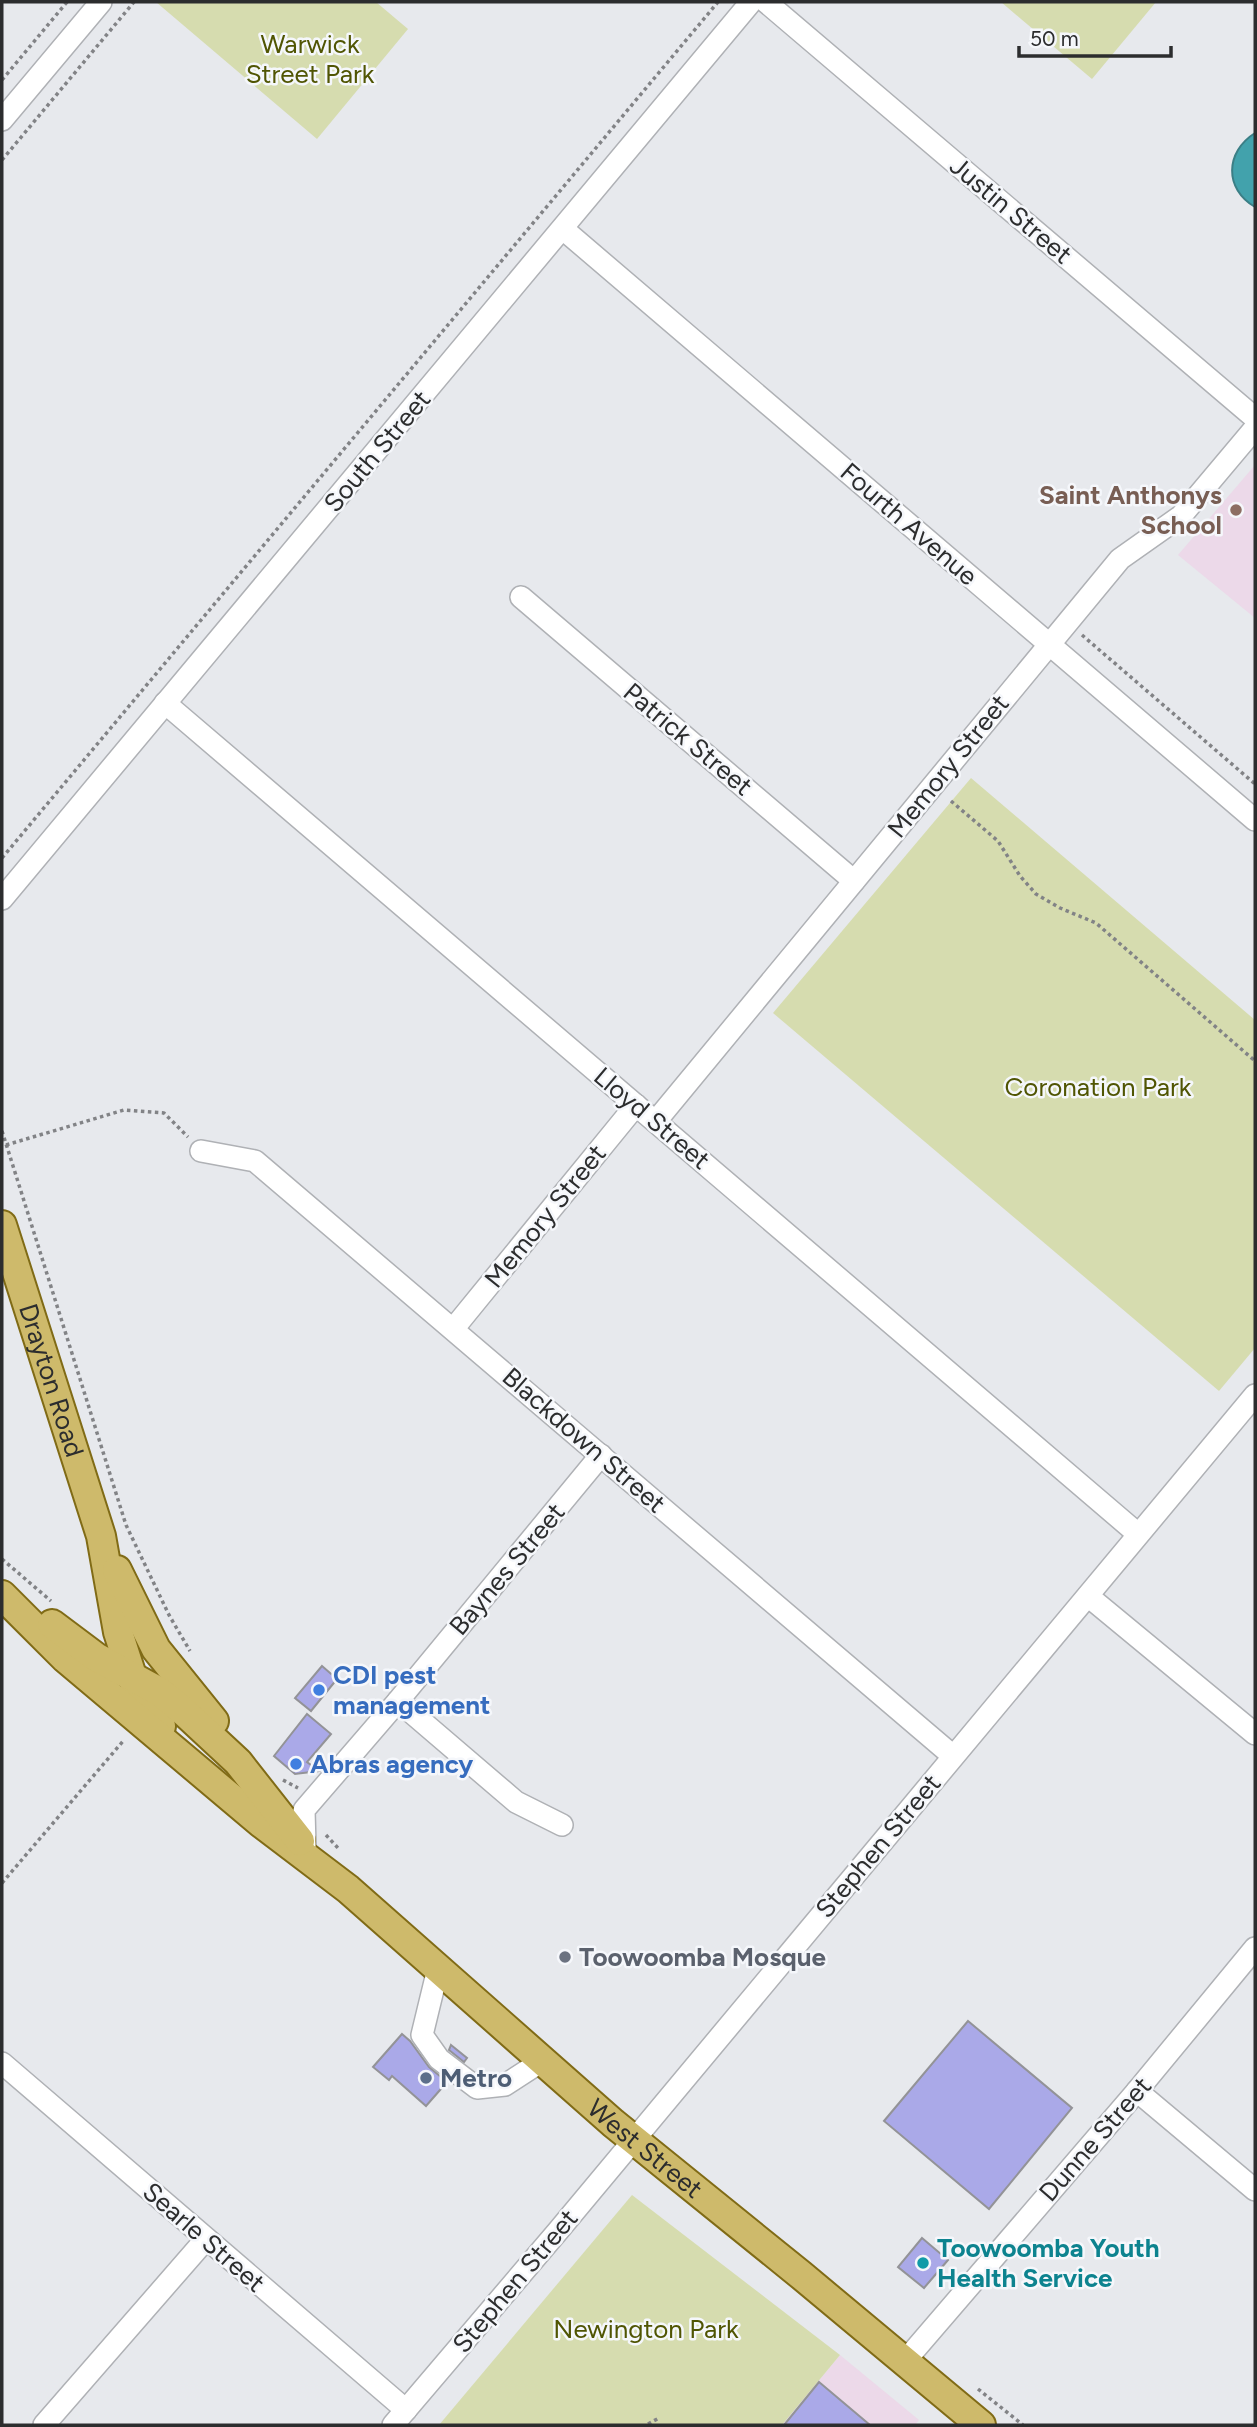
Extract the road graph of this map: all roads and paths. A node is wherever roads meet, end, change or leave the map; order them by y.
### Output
1 (67, 2) edge
2 (101, 2) edge
3 (134, 2) edge
4 (718, 2) edge
5 (751, 2) edge
6 (766, 2) edge
7 (2, 80) edge
8 (2, 120) edge
9 (2, 160) edge
10 (564, 229) junction
11 (1255, 418) edge
12 (1255, 428) edge
13 (521, 597) dead end
14 (1082, 636) dead end
15 (1049, 644) junction
16 (165, 703) junction
17 (1255, 784) edge
18 (951, 801) dead end
19 (1255, 820) edge
20 (2, 858) edge
21 (854, 881) junction
22 (2, 899) edge
23 (1255, 1061) edge
24 (636, 1105) junction
25 (656, 1121) junction
26 (2, 1132) edge
27 (6, 1145) junction
28 (201, 1151) joint
29 (2, 1225) edge
30 (454, 1328) junction
31 (1255, 1395) edge
32 (601, 1455) junction
33 (1138, 1535) junction
34 (101, 1536) junction
35 (2, 1593) edge
36 (1088, 1595) junction
37 (190, 1650) dead end
38 (132, 1676) junction
39 (398, 1701) junction
40 (1255, 1734) edge
41 (128, 1736) dead end
42 (953, 1756) junction
43 (239, 1762) junction
44 (272, 1787) junction
45 (308, 1805) junction
46 (261, 1823) junction
47 (562, 1825) dead end
48 (319, 1852) junction
49 (2, 1883) edge
50 (1255, 1948) edge
51 (438, 1969) junction
52 (542, 2061) junction
53 (3, 2067) edge
54 (1137, 2091) junction
55 (632, 2140) junction
56 (1255, 2190) edge
57 (206, 2239) junction
58 (905, 2361) junction
59 (400, 2418) edge
60 (659, 2418) dead end
61 (648, 2424) edge
62 (44, 2425) edge
63 (981, 2425) edge

1 - 7 path
2 - 8 street
3 - 9 path
4 - 20 path
5 - 10 street, South Street
6 - 11 street, Justin Street
10 - 15 street, Fourth Avenue
10 - 16 street, South Street
12 - 15 street, Memory Street
13 - 21 street, Patrick Street
14 - 17 path
15 - 19 street, Fourth Avenue
15 - 21 street, Memory Street
16 - 22 street, South Street
16 - 24 street, Lloyd Street
18 - 23 path
21 - 25 street, Memory Street
24 - 25 street, Lloyd Street
24 - 30 street, Memory Street
25 - 33 street, Lloyd Street
26 - 27 path
27 - 28 path
27 - 37 path
28 - 30 street, Blackdown Street
29 - 34 main road, Drayton Road
30 - 32 street, Blackdown Street
31 - 33 street, Stephen Street
32 - 39 street, Baynes Street
32 - 42 street, Blackdown Street
33 - 36 street, Stephen Street
34 - 38 main road
34 - 43 main road
35 - 38 main road
35 - 46 main road
36 - 40 street
36 - 42 street, Stephen Street
38 - 43 main road
38 - 46 main road
39 - 45 street, Baynes Street
39 - 47 street
41 - 49 path
42 - 55 street, Stephen Street
43 - 44 main road
44 - 45 street
44 - 45 path
44 - 48 main road
45 - 48 street
45 - 48 path
46 - 48 main road
48 - 51 main road, West Street
50 - 54 street, Dunne Street
51 - 52 main road, West Street
51 - 52 street
52 - 55 main road, West Street
53 - 57 street, Searle Street
54 - 56 street
54 - 58 street, Dunne Street
55 - 58 main road, West Street
55 - 59 street, Stephen Street
57 - 59 street, Searle Street
57 - 62 street
58 - 63 main road, West Street
60 - 61 path

